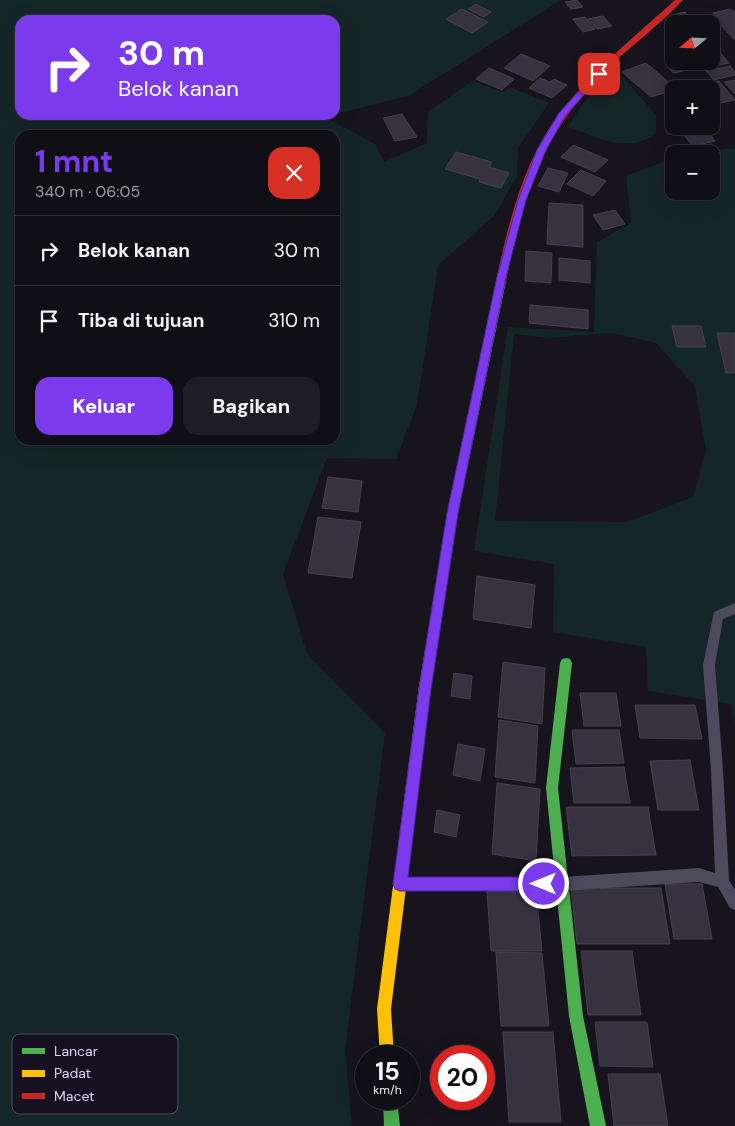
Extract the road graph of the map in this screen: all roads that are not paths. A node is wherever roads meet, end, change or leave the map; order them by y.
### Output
1 (679, 0) edge
2 (735, 608) edge
3 (566, 663) dead end
4 (722, 882) junction
5 (400, 884) junction
6 (562, 884) junction
7 (735, 903) edge
8 (386, 1045) edge
9 (391, 1110) edge
10 (392, 1126) edge
11 (598, 1126) edge

1 - 5 main road
2 - 4 lane
3 - 6 main road
4 - 6 lane
4 - 7 lane
5 - 6 lane
5 - 8 main road
6 - 11 main road
9 - 10 main road

